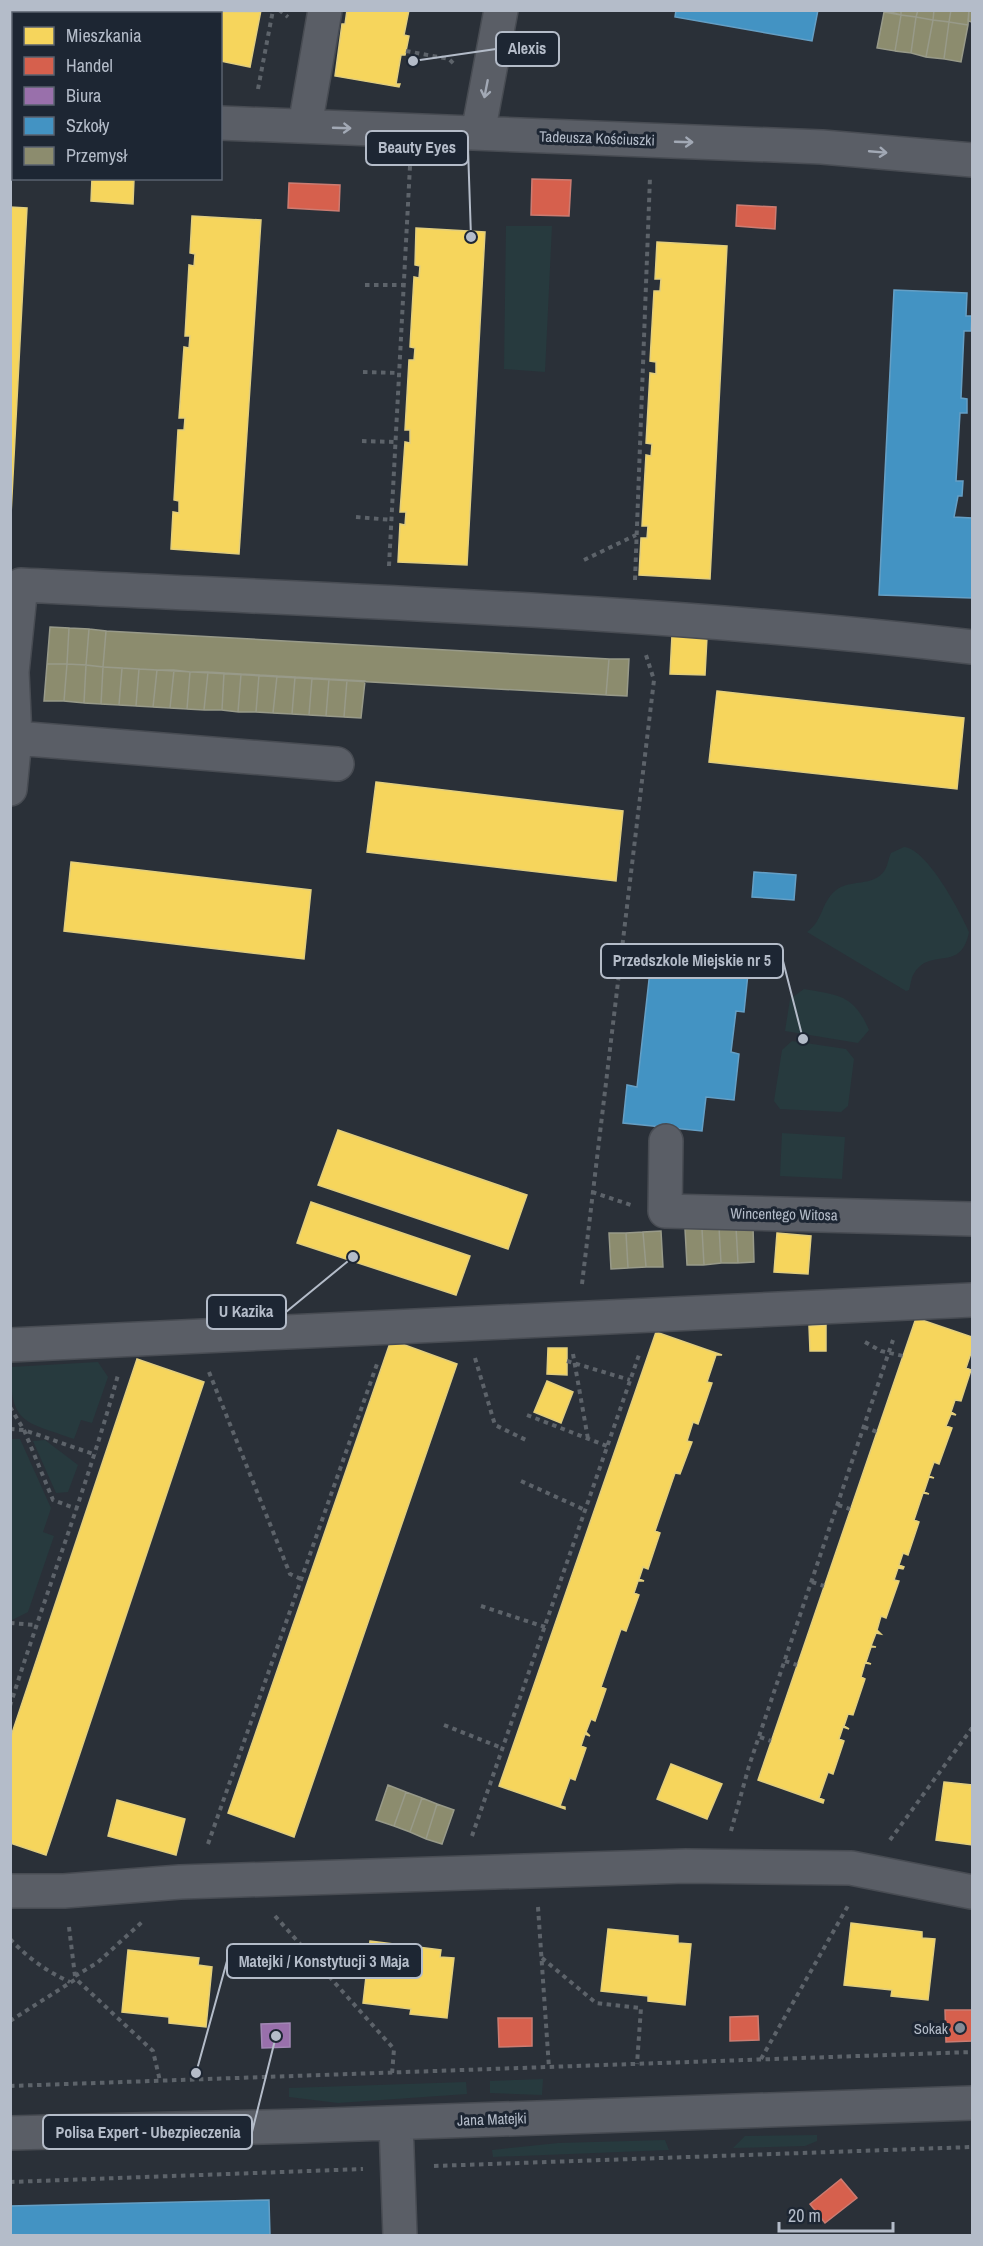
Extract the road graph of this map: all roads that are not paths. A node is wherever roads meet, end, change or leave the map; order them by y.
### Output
1 (326, 10) edge
2 (501, 10) edge
3 (222, 123) edge
4 (305, 126) junction
5 (478, 133) junction
6 (972, 160) edge
7 (16, 584) edge
8 (972, 647) edge
9 (15, 738) junction
10 (338, 764) dead end
11 (10, 789) edge
12 (666, 1141) dead end
13 (972, 1219) edge
14 (972, 1300) edge
15 (10, 1345) edge
16 (10, 1891) edge
17 (972, 1892) edge
18 (972, 2103) edge
19 (396, 2123) junction
20 (10, 2133) edge
21 (400, 2235) edge

1 - 4 street
2 -> 5 street
3 - 4 street, Tadeusza Kościuszki
4 -> 5 street, Tadeusza Kościuszki
5 -> 6 street, Tadeusza Kościuszki
7 - 8 street
7 - 9 street
9 - 10 street
9 - 11 street
12 - 13 street, Wincentego Witosa
14 - 15 street
16 - 17 street
18 - 19 street, Jana Matejki
19 - 20 street, Jana Matejki
19 - 21 street

